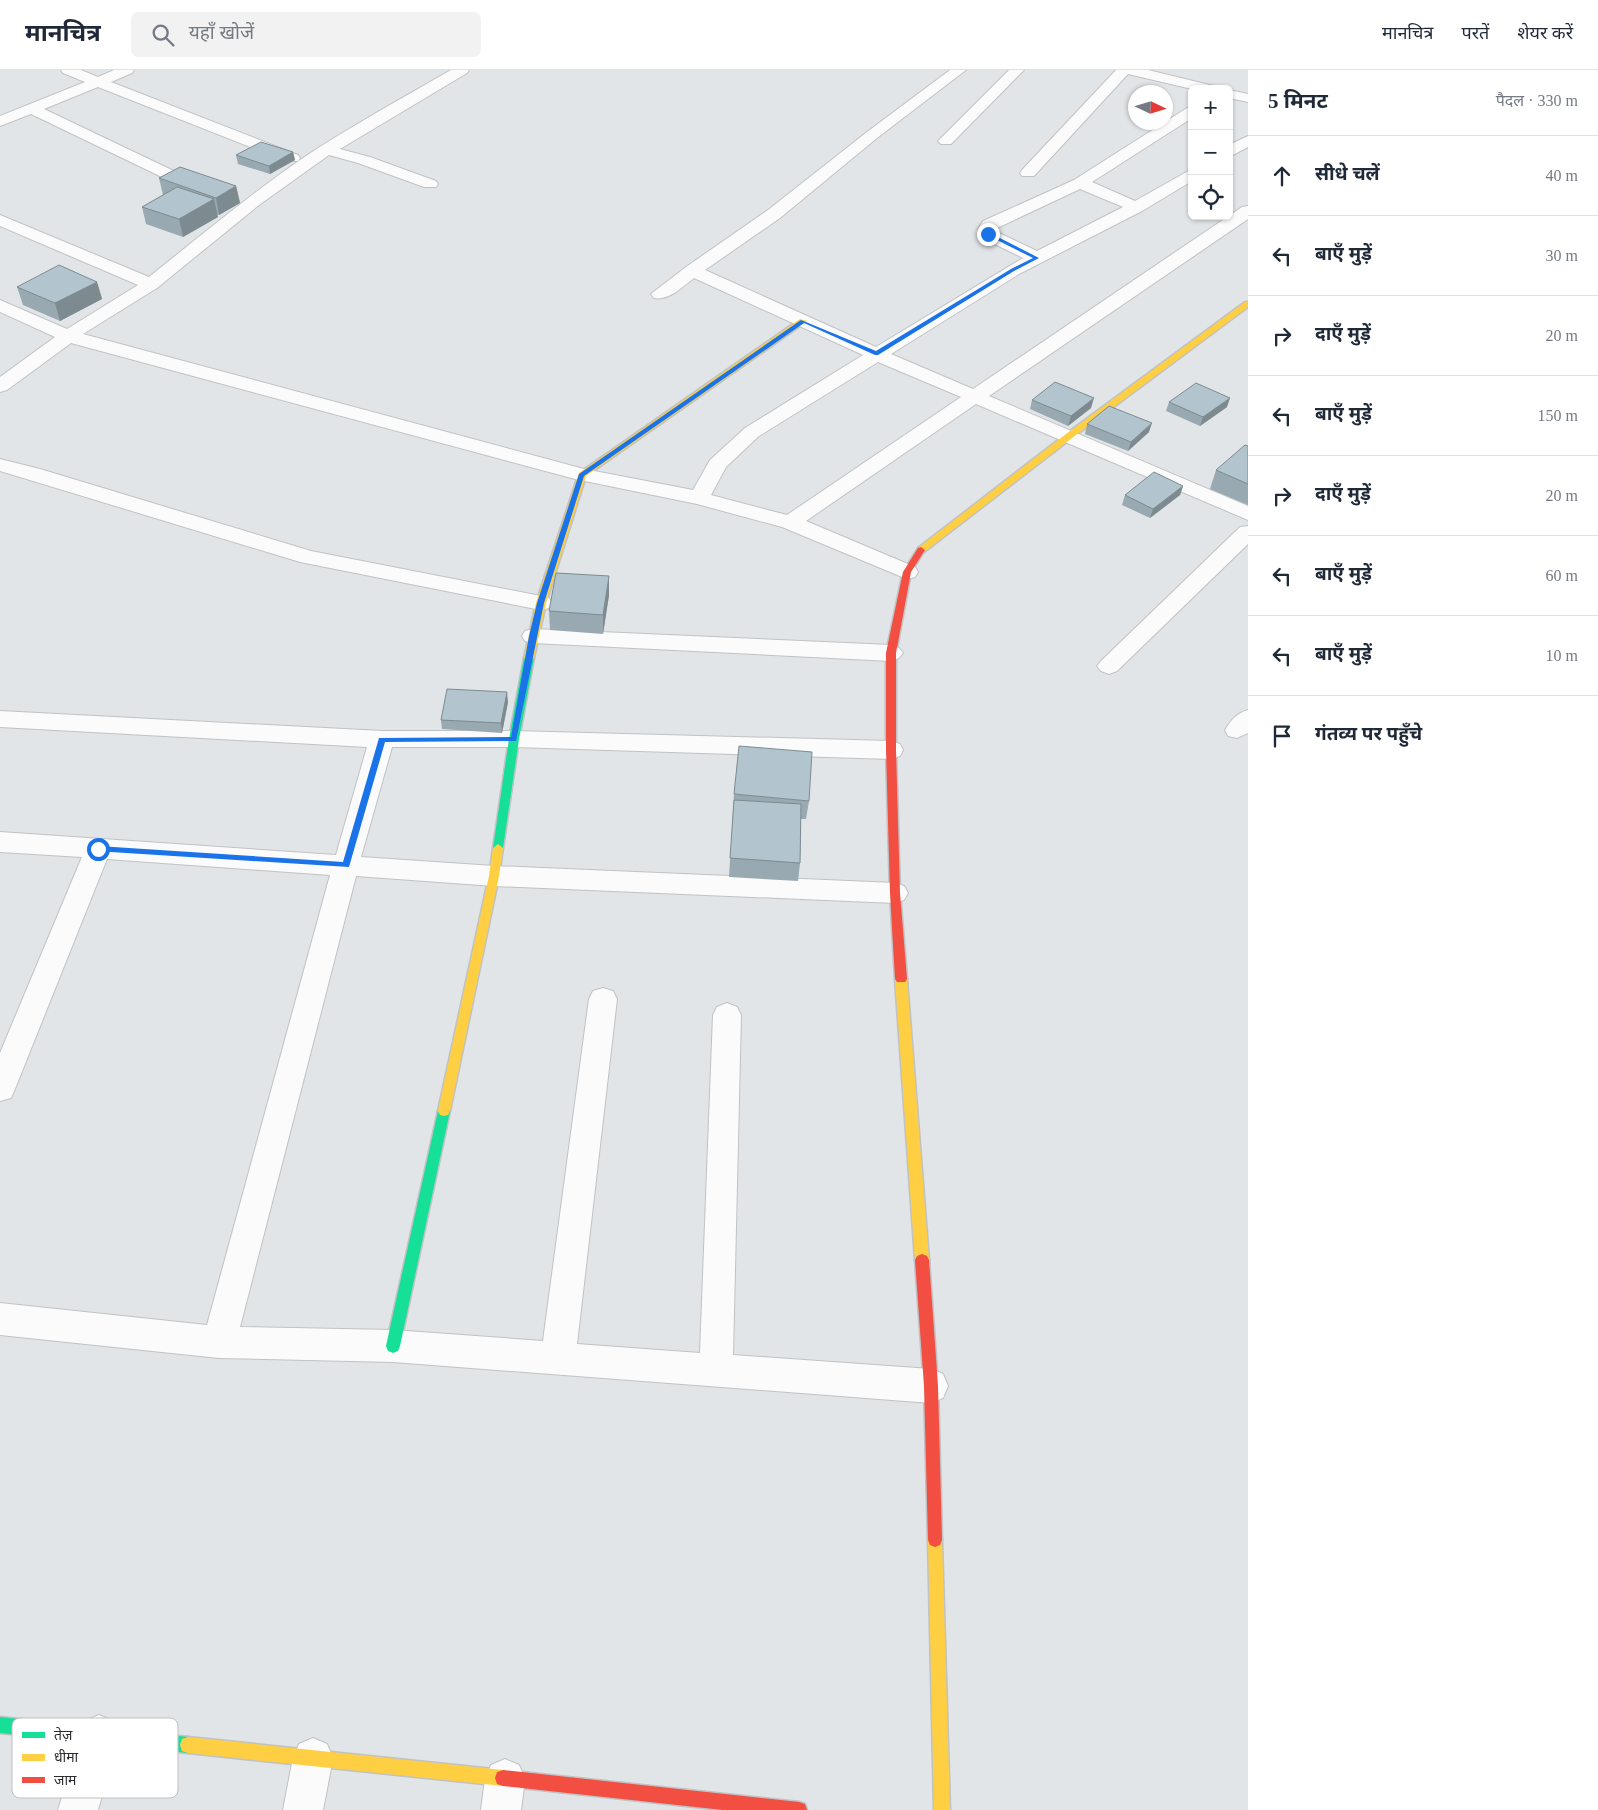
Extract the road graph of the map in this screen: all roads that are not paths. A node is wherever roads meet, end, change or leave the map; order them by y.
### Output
1 (68, 70) edge
2 (127, 70) edge
3 (462, 70) edge
4 (959, 70) edge
5 (1017, 70) edge
6 (1124, 70) edge
7 (1130, 70) edge
8 (98, 82) junction
9 (1192, 85) edge
10 (1233, 95) edge
11 (1248, 98) edge
12 (32, 109) junction
13 (1188, 114) edge
14 (0, 121) edge
15 (946, 141) dead end
16 (1248, 141) edge
17 (326, 150) junction
18 (1233, 150) edge
19 (306, 163) junction
20 (1028, 173) dead end
21 (1190, 175) edge
22 (1080, 183) junction
23 (430, 184) dead end
24 (217, 190) edge
25 (235, 196) edge
26 (252, 202) junction
27 (1136, 207) junction
28 (1248, 211) edge
29 (0, 220) edge
30 (1037, 258) junction
31 (692, 271) junction
32 (151, 284) junction
33 (660, 294) dead end
34 (1248, 304) edge
35 (0, 305) edge
36 (803, 321) junction
37 (68, 336) junction
38 (876, 354) junction
39 (2, 381) edge
40 (975, 395) junction
41 (1069, 436) junction
42 (0, 465) edge
43 (582, 475) junction
44 (699, 498) junction
45 (1248, 514) edge
46 (790, 522) junction
47 (1248, 532) edge
48 (907, 572) junction
49 (541, 603) junction
50 (532, 636) junction
51 (891, 654) junction
52 (1109, 666) dead end
53 (0, 719) edge
54 (514, 739) junction
55 (382, 740) junction
56 (891, 750) junction
57 (0, 842) edge
58 (98, 849) junction
59 (346, 865) junction
60 (494, 876) junction
61 (895, 893) junction
62 (603, 999) dead end
63 (727, 1015) dead end
64 (0, 1089) edge
65 (0, 1319) edge
66 (219, 1342) junction
67 (392, 1346) junction
68 (558, 1359) junction
69 (716, 1370) junction
70 (932, 1386) junction
71 (178, 1743) edge
72 (313, 1758) junction
73 (503, 1794) edge
74 (699, 1805) edge
75 (303, 1810) edge
76 (799, 1810) edge
77 (942, 1810) edge

1 - 8 street
2 - 8 street
3 - 17 street
4 - 31 street
5 - 15 street
6 - 20 street
7 - 9 street
8 - 12 street
8 - 19 street
10 - 11 street
12 - 14 street
12 - 24 street
13 - 22 street
16 - 18 street
17 - 19 street
17 - 23 street
19 - 26 street
21 - 27 street
22 - 27 street
22 - 30 street
25 - 26 street
26 - 32 street
27 - 30 street
28 - 40 street
29 - 32 street
30 - 38 street
31 - 33 street
31 - 36 street
32 - 37 street
34 - 41 street
35 - 37 street
36 - 38 street
36 - 43 street
37 - 39 street
37 - 43 street
38 - 40 street
38 - 44 street
40 - 41 street
40 - 46 street
41 - 45 street
41 - 48 street
42 - 49 street
43 - 44 street
43 - 49 street
44 - 46 street
46 - 48 street
47 - 52 street
48 - 51 street
49 - 50 street
50 - 51 street
50 - 54 street
51 - 56 street
53 - 55 street
54 - 55 street
54 - 56 street
54 - 60 street
55 - 59 street
56 - 61 street
57 - 58 street
58 - 59 street
58 - 64 street
59 - 60 street
59 - 66 street
60 - 61 street
60 - 67 street
61 - 70 street
62 - 68 street
63 - 69 street
65 - 66 street
66 - 67 street
67 - 68 street
68 - 69 street
69 - 70 street
70 - 77 street
71 - 72 street
72 - 73 street
72 - 75 street
73 - 74 street
74 - 76 street

